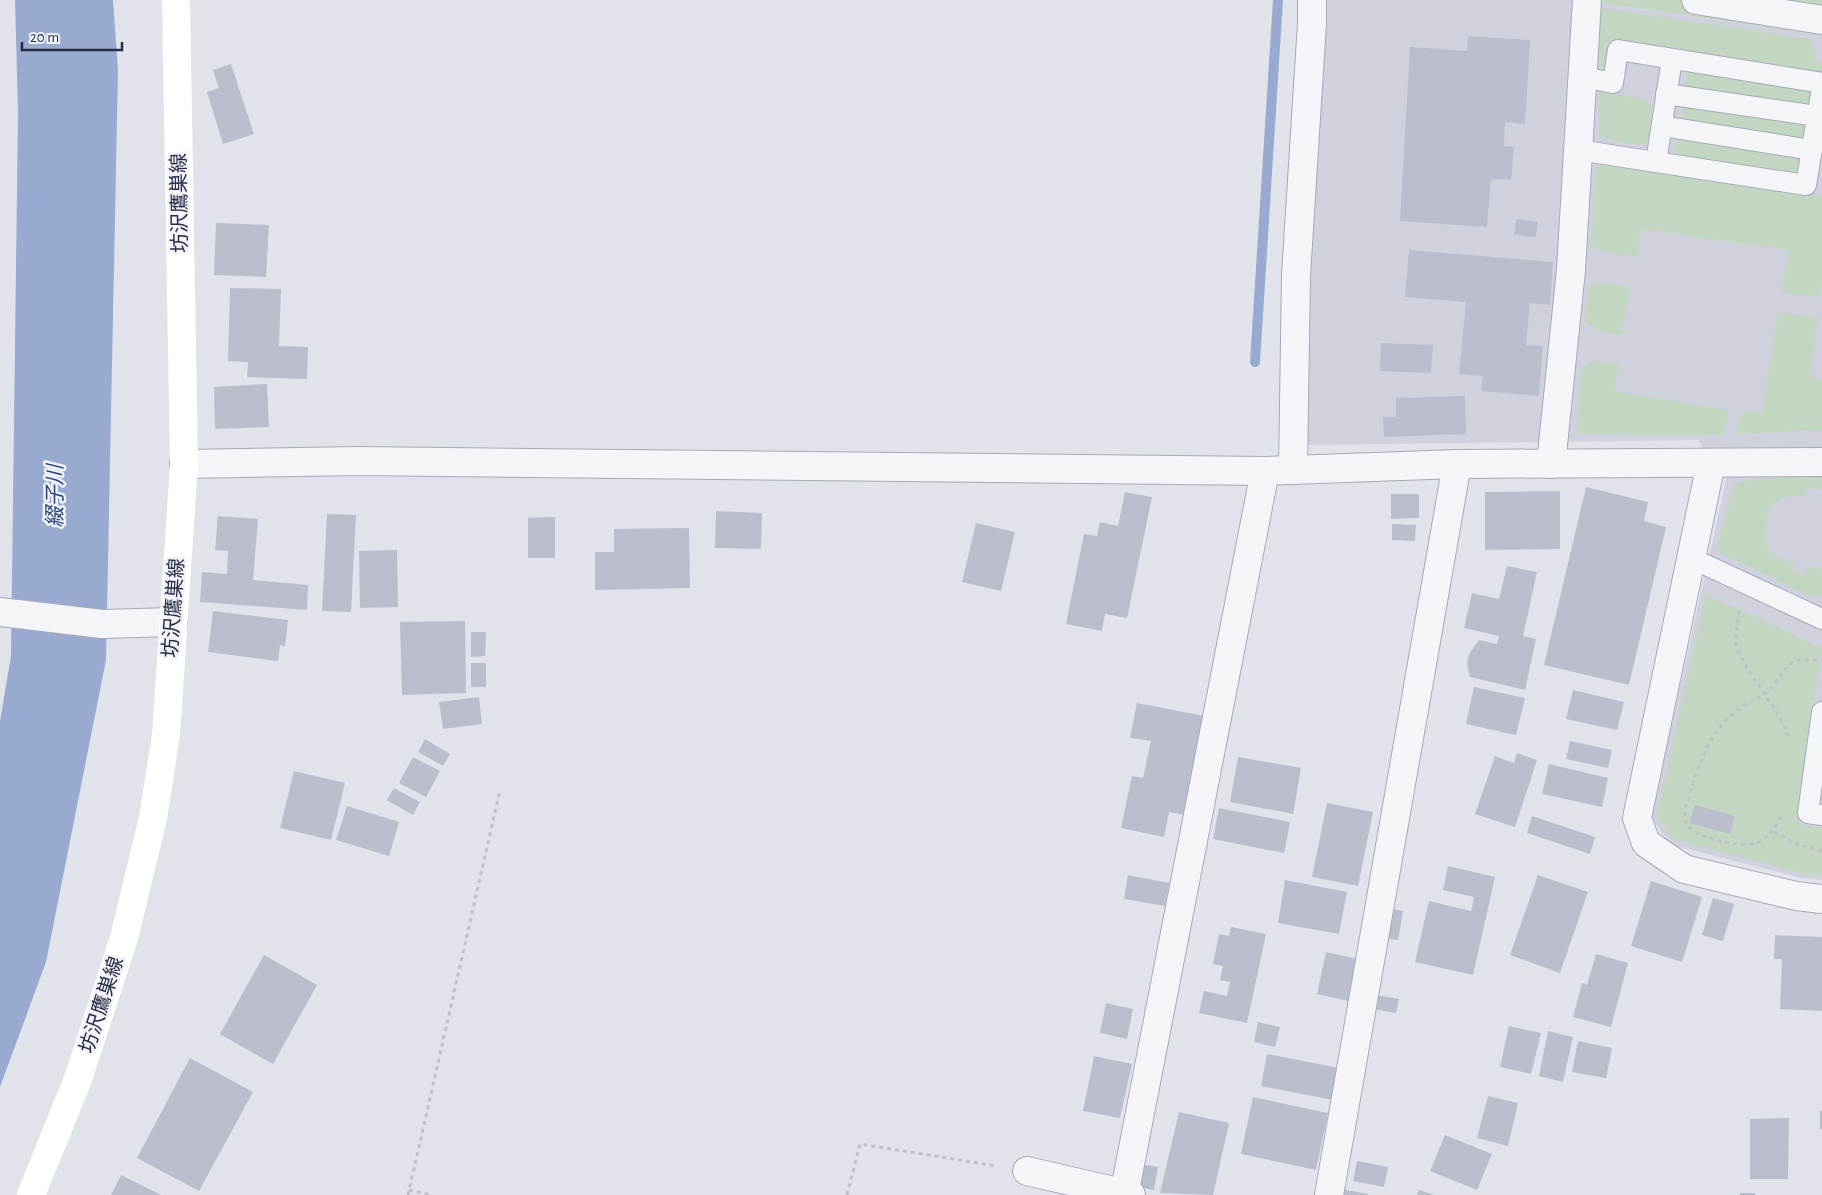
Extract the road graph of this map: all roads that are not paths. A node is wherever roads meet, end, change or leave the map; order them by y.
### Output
1 (176, 0) edge
2 (1312, 0) edge
3 (1587, 0) edge
4 (1696, 0) edge
5 (1822, 20) edge
6 (1672, 58) junction
7 (1583, 77) junction
8 (1822, 83) edge
9 (1822, 88) edge
10 (1666, 94) junction
11 (1818, 116) junction
12 (1662, 126) junction
13 (1578, 150) junction
14 (1812, 150) junction
15 (1656, 162) junction
16 (1814, 186) edge
17 (1822, 462) edge
18 (1712, 463) junction
19 (184, 464) junction
20 (1457, 464) junction
21 (1551, 464) junction
22 (1293, 470) junction
23 (1265, 471) junction
24 (1692, 558) junction
25 (0, 612) edge
26 (1822, 619) edge
27 (173, 622) junction
28 (1822, 712) edge
29 (1822, 815) edge
30 (1822, 899) edge
31 (1027, 1171) road end
32 (1127, 1194) edge
33 (31, 1195) edge
34 (1329, 1195) edge

1 - 19 main road, 坊沢鷹巣線
2 - 22 street
3 - 7 street
4 - 5 street
6 - 7 lane
6 - 8 lane
6 - 10 lane
7 - 13 street
9 - 11 lane
10 - 11 lane
10 - 12 lane
11 - 14 lane
12 - 14 lane
12 - 15 lane
13 - 15 lane
13 - 21 street
14 - 16 lane
15 - 16 lane
17 - 18 street
18 - 21 street
18 - 24 street
19 - 23 street
19 - 27 main road, 坊沢鷹巣線
20 - 21 street
20 - 22 street
20 - 34 street
22 - 23 street
23 - 32 street
24 - 26 lane
24 - 30 street
25 - 27 street
27 - 33 main road, 坊沢鷹巣線
28 - 29 lane
31 - 32 street

